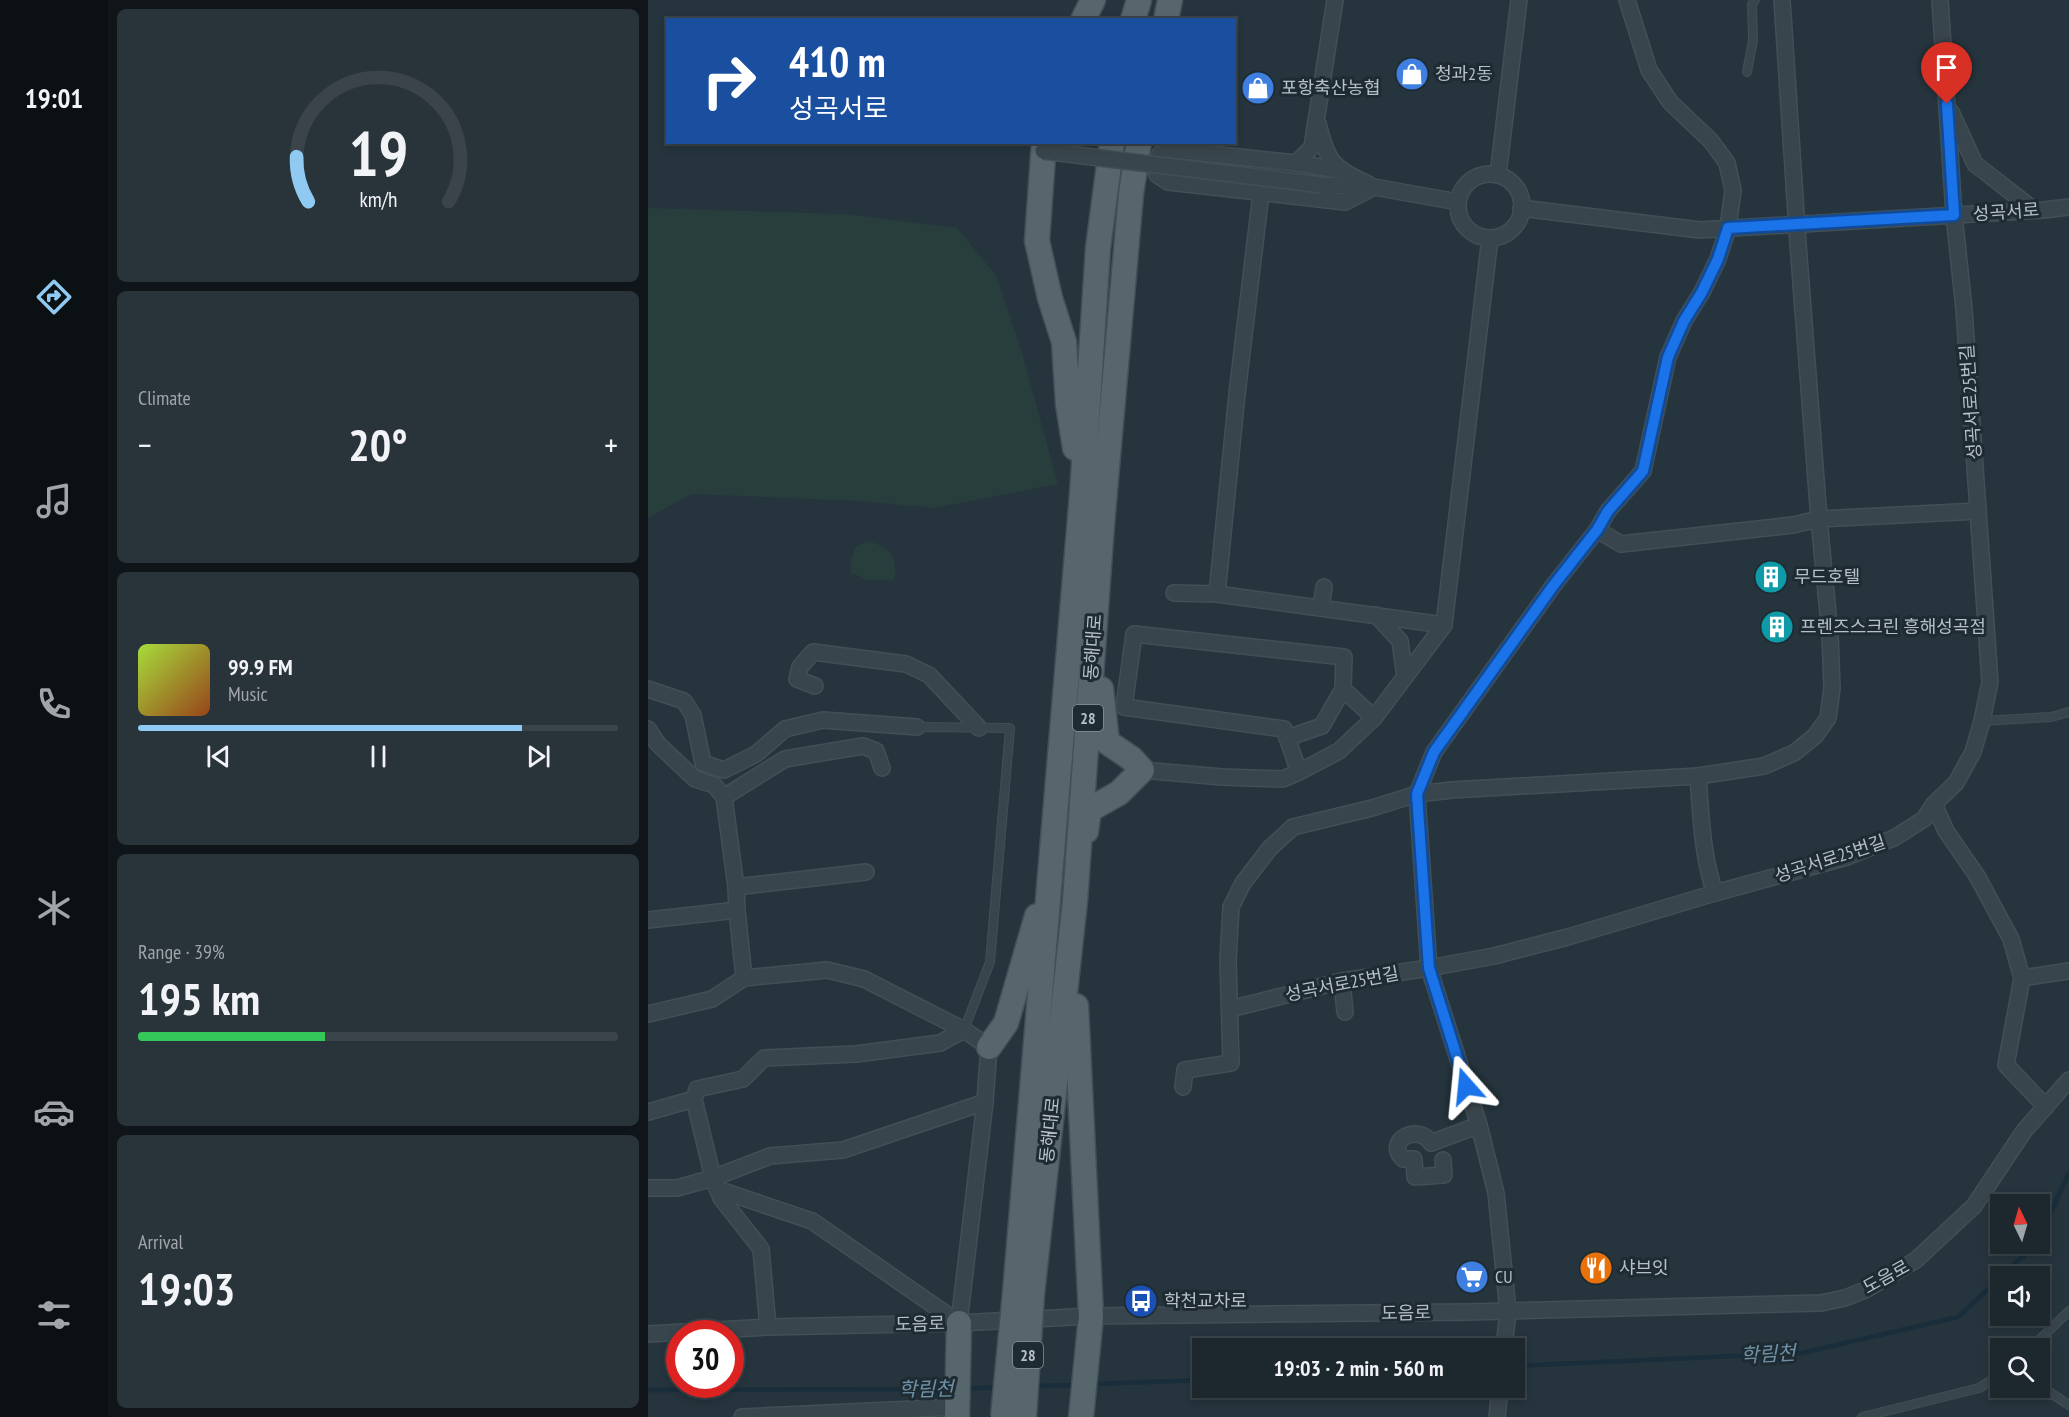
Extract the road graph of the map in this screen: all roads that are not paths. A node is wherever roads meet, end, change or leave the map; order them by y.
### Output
1 (1093, 0) edge
2 (1138, 0) edge
3 (1170, 0) edge
4 (1335, 0) edge
5 (1519, 0) edge
6 (1627, 0) edge
7 (1755, 0) edge
8 (1782, 0) edge
9 (1940, 0) edge
10 (1084, 18) edge
11 (1134, 18) edge
12 (1166, 18) edge
13 (1747, 72) dead end
14 (1947, 104) junction
15 (1316, 117) junction
16 (1112, 144) edge
17 (1138, 144) edge
18 (1043, 147) edge
19 (1160, 154) dead end
20 (1296, 162) junction
21 (1339, 170) junction
22 (1157, 175) dead end
23 (1498, 175) junction
24 (1374, 187) junction
25 (1261, 193) junction
26 (1458, 202) junction
27 (2069, 207) edge
28 (1521, 208) junction
29 (2034, 210) junction
30 (1954, 215) junction
31 (1796, 224) junction
32 (1728, 228) junction
33 (1490, 238) junction
34 (1082, 494) junction
35 (1978, 511) junction
36 (1819, 519) junction
37 (1597, 530) junction
38 (1324, 587) dead end
39 (1174, 593) dead end
40 (1217, 594) junction
41 (1321, 608) junction
42 (1376, 615) junction
43 (1444, 625) junction
44 (1095, 632) junction
45 (1405, 677) junction
46 (815, 686) dead end
47 (648, 689) edge
48 (1343, 689) junction
49 (2069, 712) edge
50 (1374, 718) junction
51 (1982, 721) junction
52 (917, 727) joint
53 (979, 728) junction
54 (648, 729) edge
55 (1287, 738) junction
56 (653, 748) edge
57 (882, 768) dead end
58 (1142, 770) junction
59 (1299, 772) junction
60 (1698, 776) junction
61 (1417, 794) junction
62 (724, 797) junction
63 (1934, 804) junction
64 (1052, 865) junction
65 (866, 872) dead end
66 (736, 887) junction
67 (1715, 893) junction
68 (1075, 901) junction
69 (737, 910) junction
70 (648, 920) edge
71 (1429, 968) junction
72 (2069, 971) edge
73 (744, 978) junction
74 (2022, 978) junction
75 (1342, 981) junction
76 (1230, 1009) junction
77 (1345, 1012) dead end
78 (648, 1014) edge
79 (964, 1030) junction
80 (988, 1047) junction
81 (2069, 1080) edge
82 (1183, 1087) dead end
83 (694, 1099) junction
84 (985, 1102) junction
85 (2046, 1107) junction
86 (648, 1112) edge
87 (1479, 1125) junction
88 (1431, 1143) junction
89 (1414, 1159) junction
90 (1443, 1160) dead end
91 (715, 1184) junction
92 (648, 1188) edge
93 (1024, 1293) junction
94 (1508, 1311) junction
95 (2069, 1311) edge
96 (1091, 1316) junction
97 (959, 1323) junction
98 (768, 1327) junction
99 (648, 1334) edge
100 (1505, 1338) edge
101 (2041, 1338) edge
102 (1990, 1381) edge
103 (2050, 1393) edge
104 (1499, 1398) edge
105 (2069, 1405) edge
106 (957, 1410) edge
107 (1081, 1416) edge
108 (742, 1417) edge
109 (1003, 1417) edge
110 (1024, 1417) edge
111 (1497, 1417) edge
112 (1862, 1417) edge

1 - 10 main road
2 - 11 main road
3 - 12 main road
4 - 15 street
5 - 23 street
6 - 32 street
7 - 13 lane
8 - 31 street
9 - 14 street, 성곡서로25번길
14 - 29 street
14 - 30 street, 성곡서로25번길
15 - 20 street
15 - 21 street
16 - 34 main road
17 - 44 main road, 동해대로 / 28
18 - 24 street, bridge
18 - 34 main road
19 - 20 street
20 - 21 street
21 - 24 street
22 - 25 street
23 - 26 street
23 - 28 street
24 - 25 street
24 - 26 street
25 - 40 street
26 - 33 street
27 - 29 street, 성곡서로
28 - 32 street, 성곡서로
28 - 33 street
29 - 30 street, 성곡서로
30 - 31 street, 성곡서로
30 - 35 street, 성곡서로25번길
31 - 32 street, 성곡서로
31 - 36 street
32 - 37 street
33 - 43 street
34 - 64 main road
35 - 36 street
35 - 51 street, 성곡서로25번길
36 - 37 street
36 - 60 street
37 - 61 street
38 - 41 street
39 - 40 street
40 - 41 street
41 - 42 street
42 - 43 street
42 - 45 street
43 - 45 street
44 - 58 main road
44 - 68 main road, 동해대로 / 28
45 - 50 street
46 - 53 street
47 - 52 street
48 - 50 street
48 - 55 street
48 - 55 street
49 - 51 lane
50 - 59 street
51 - 63 street, 성곡서로25번길
52 - 53 lane
53 - 79 lane
54 - 56 street
55 - 59 street
56 - 62 street
57 - 62 street
58 - 59 street
58 - 68 main road
60 - 61 street
60 - 67 street
61 - 71 street
61 - 76 street
62 - 66 street
63 - 67 street, 성곡서로25번길
63 - 74 street
64 - 80 main road
64 - 93 main road
65 - 66 street
66 - 69 street
67 - 71 street, 성곡서로25번길
68 - 93 main road, 동해대로 / 28
68 - 96 main road
69 - 70 street
69 - 73 street
71 - 75 street, 성곡서로25번길
71 - 87 street
72 - 74 street
73 - 78 street
73 - 79 street
74 - 85 street
75 - 76 street, 성곡서로25번길
75 - 77 street
76 - 82 street
79 - 80 street
79 - 83 street
80 - 84 street
81 - 85 street, 도음로
83 - 86 street
83 - 91 street
84 - 91 street
84 - 97 street
85 - 94 street, 도음로
87 - 88 street
87 - 94 street
88 - 89 street
88 - 89 street
89 - 90 street
91 - 92 street
91 - 97 street
91 - 98 street
93 - 109 main road, bridge
93 - 110 main road, 28, bridge
94 - 96 street, 도음로
94 - 100 street
95 - 101 lane
96 - 97 street, 도음로
96 - 107 main road
97 - 98 street, 도음로
97 - 106 main road
98 - 99 street, 도음로
102 - 112 lane
103 - 105 lane
104 - 111 street
106 - 108 street

